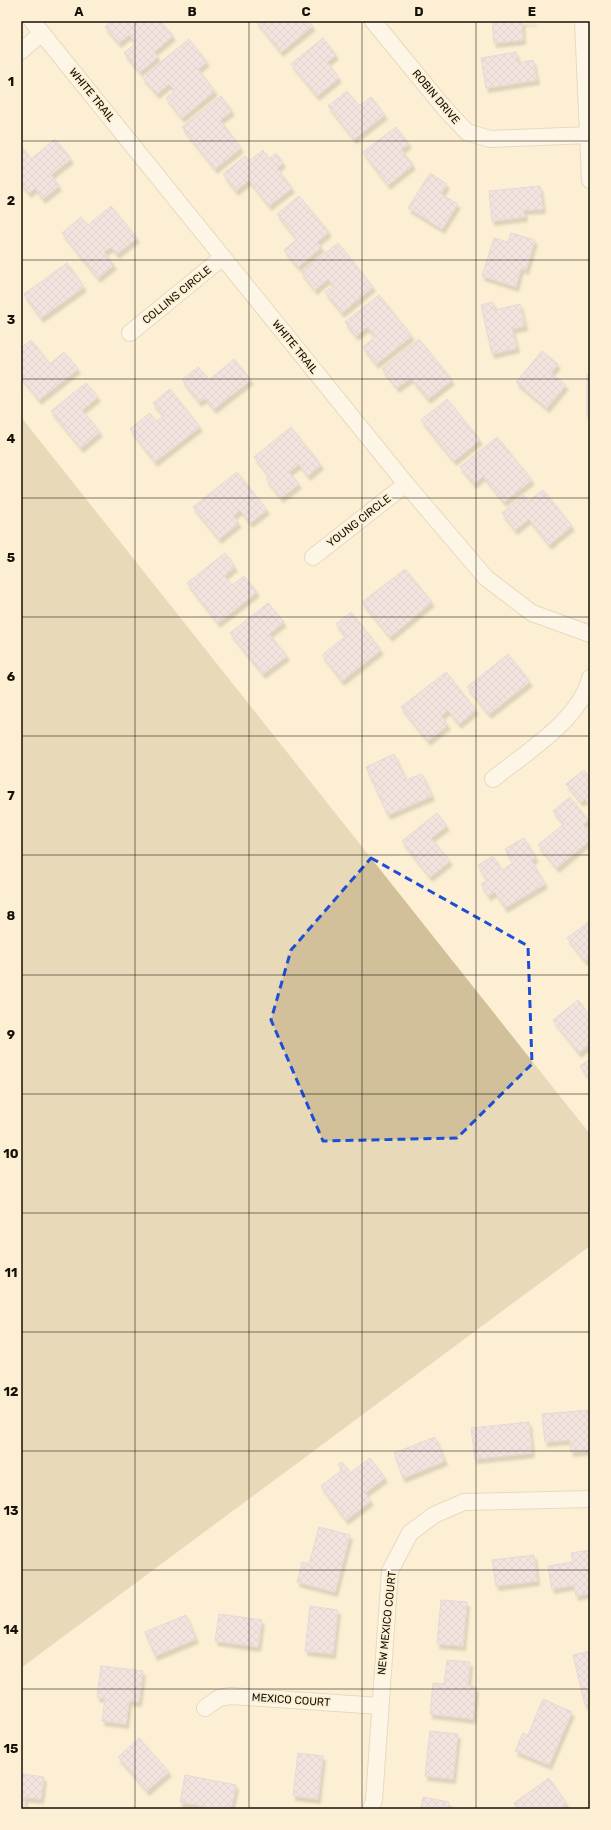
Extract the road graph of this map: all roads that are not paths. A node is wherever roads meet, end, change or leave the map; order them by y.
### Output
1 (373, 21) edge
2 (583, 21) edge
3 (37, 27) edge
4 (21, 51) edge
5 (589, 135) edge
6 (590, 180) edge
7 (223, 257) junction
8 (130, 333) dead end
9 (406, 484) junction
10 (313, 557) dead end
11 (590, 634) edge
12 (590, 678) edge
13 (493, 779) dead end
14 (590, 1499) edge
15 (380, 1706) junction
16 (205, 1708) dead end
17 (371, 1809) edge

1 - 5 street, ROBIN DRIVE
2 - 5 street
3 - 4 street
3 - 7 street, WHITE TRAIL
5 - 6 street
7 - 8 street, COLLINS CIRCLE
7 - 9 street, WHITE TRAIL
9 - 10 street, YOUNG CIRCLE
9 - 11 street, WHITE TRAIL
12 - 13 street
14 - 15 street, NEW MEXICO COURT
15 - 16 street, MEXICO COURT
15 - 17 street, NEW MEXICO COURT

